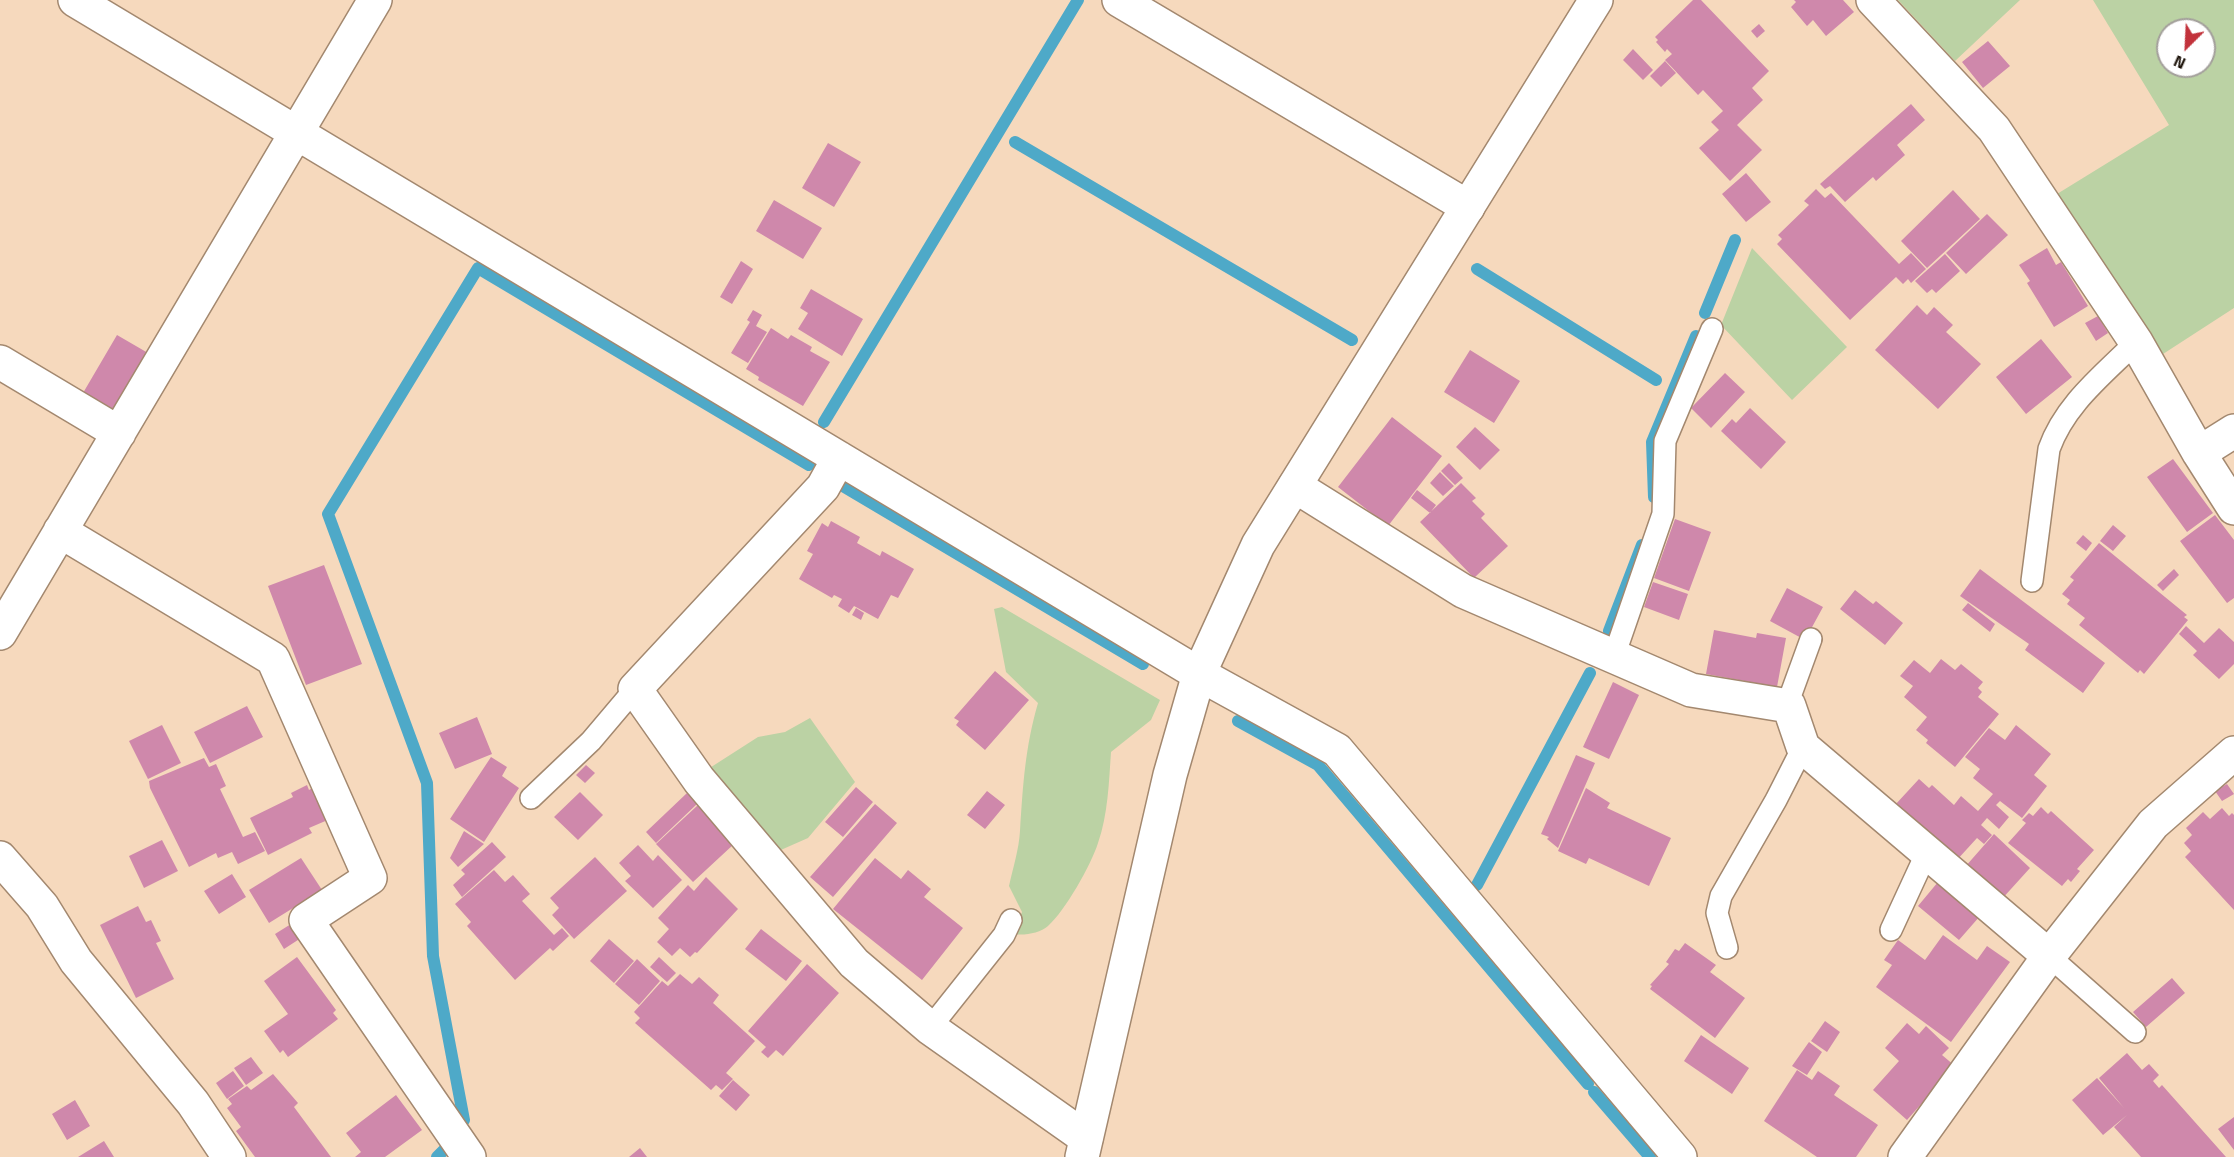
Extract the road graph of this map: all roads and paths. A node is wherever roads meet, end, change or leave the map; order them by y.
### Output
1 (75, 0) edge
2 (375, 0) edge
3 (1119, 0) edge
4 (1596, 0) edge
5 (1873, 0) edge
6 (297, 133) junction
7 (1468, 207) junction
8 (1712, 329) dead end
9 (2136, 342) junction
10 (0, 362) edge
11 (2234, 431) edge
12 (119, 433) junction
13 (2199, 453) junction
14 (839, 458) junction
15 (1295, 486) junction
16 (2234, 508) edge
17 (60, 531) junction
18 (2032, 581) dead end
19 (0, 633) edge
20 (1811, 639) dead end
21 (1614, 656) junction
22 (1199, 674) junction
23 (635, 689) junction
24 (1787, 705) junction
25 (1803, 747) junction
26 (2234, 753) edge
27 (531, 798) dead end
28 (1926, 852) junction
29 (0, 858) edge
30 (1011, 920) dead end
31 (1892, 930) dead end
32 (1727, 948) dead end
33 (2049, 956) junction
34 (930, 1028) junction
35 (2135, 1032) dead end
36 (1084, 1148) edge
37 (465, 1156) edge
38 (229, 1157) edge
39 (1680, 1157) edge
40 (1905, 1157) edge

1 - 6 street
2 - 6 street
3 - 7 street
4 - 7 street
5 - 9 street
6 - 12 street
6 - 14 street
7 - 15 street
8 - 21 lane
9 - 13 street
9 - 18 lane
10 - 12 street
11 - 13 street
12 - 17 street
13 - 16 street
14 - 22 street
14 - 23 street
15 - 21 street
15 - 22 street
17 - 19 street
17 - 37 street
20 - 24 lane
21 - 24 street
22 - 36 street
22 - 39 street
23 - 27 lane
23 - 34 street
24 - 25 street
25 - 28 street
25 - 32 lane
26 - 33 street
28 - 31 lane
28 - 33 street
29 - 38 street
30 - 34 lane
33 - 35 lane
33 - 40 street
34 - 36 street

